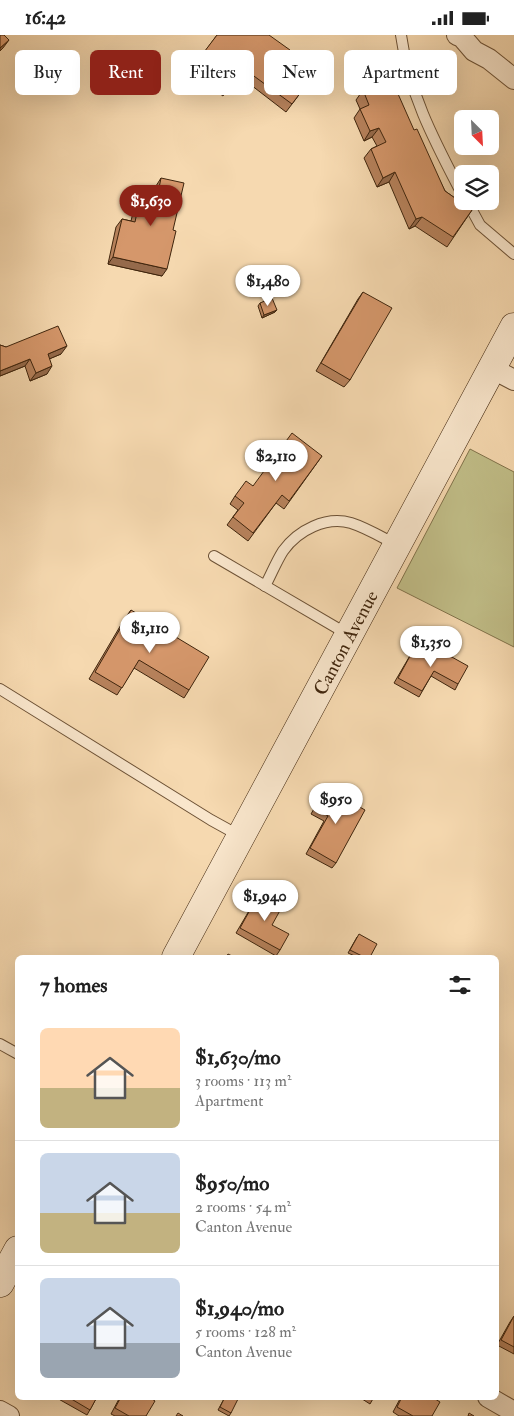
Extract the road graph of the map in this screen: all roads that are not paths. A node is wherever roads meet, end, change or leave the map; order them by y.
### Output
1 (401, 35) edge
2 (464, 36) edge
3 (514, 79) edge
4 (454, 178) edge
5 (471, 210) edge
6 (514, 254) edge
7 (514, 327) edge
8 (503, 374) edge
9 (398, 545) junction
10 (214, 556) dead end
11 (265, 586) junction
12 (349, 636) junction
13 (0, 689) edge
14 (241, 837) junction
15 (177, 955) edge
16 (0, 1044) edge
17 (15, 1052) edge
18 (15, 1256) edge
19 (0, 1283) edge
20 (493, 1400) edge
21 (0, 1411) edge
22 (514, 1412) edge
23 (10, 1416) edge

1 - 4 lane
2 - 3 street
5 - 6 lane
7 - 8 main road, Canton Avenue
8 - 9 main road, Canton Avenue
9 - 11 lane
9 - 12 main road, Canton Avenue
10 - 11 lane
11 - 12 lane
12 - 14 main road, Canton Avenue
13 - 14 lane
14 - 15 main road, Canton Avenue
16 - 17 lane
18 - 19 main road
20 - 22 street
21 - 23 street

